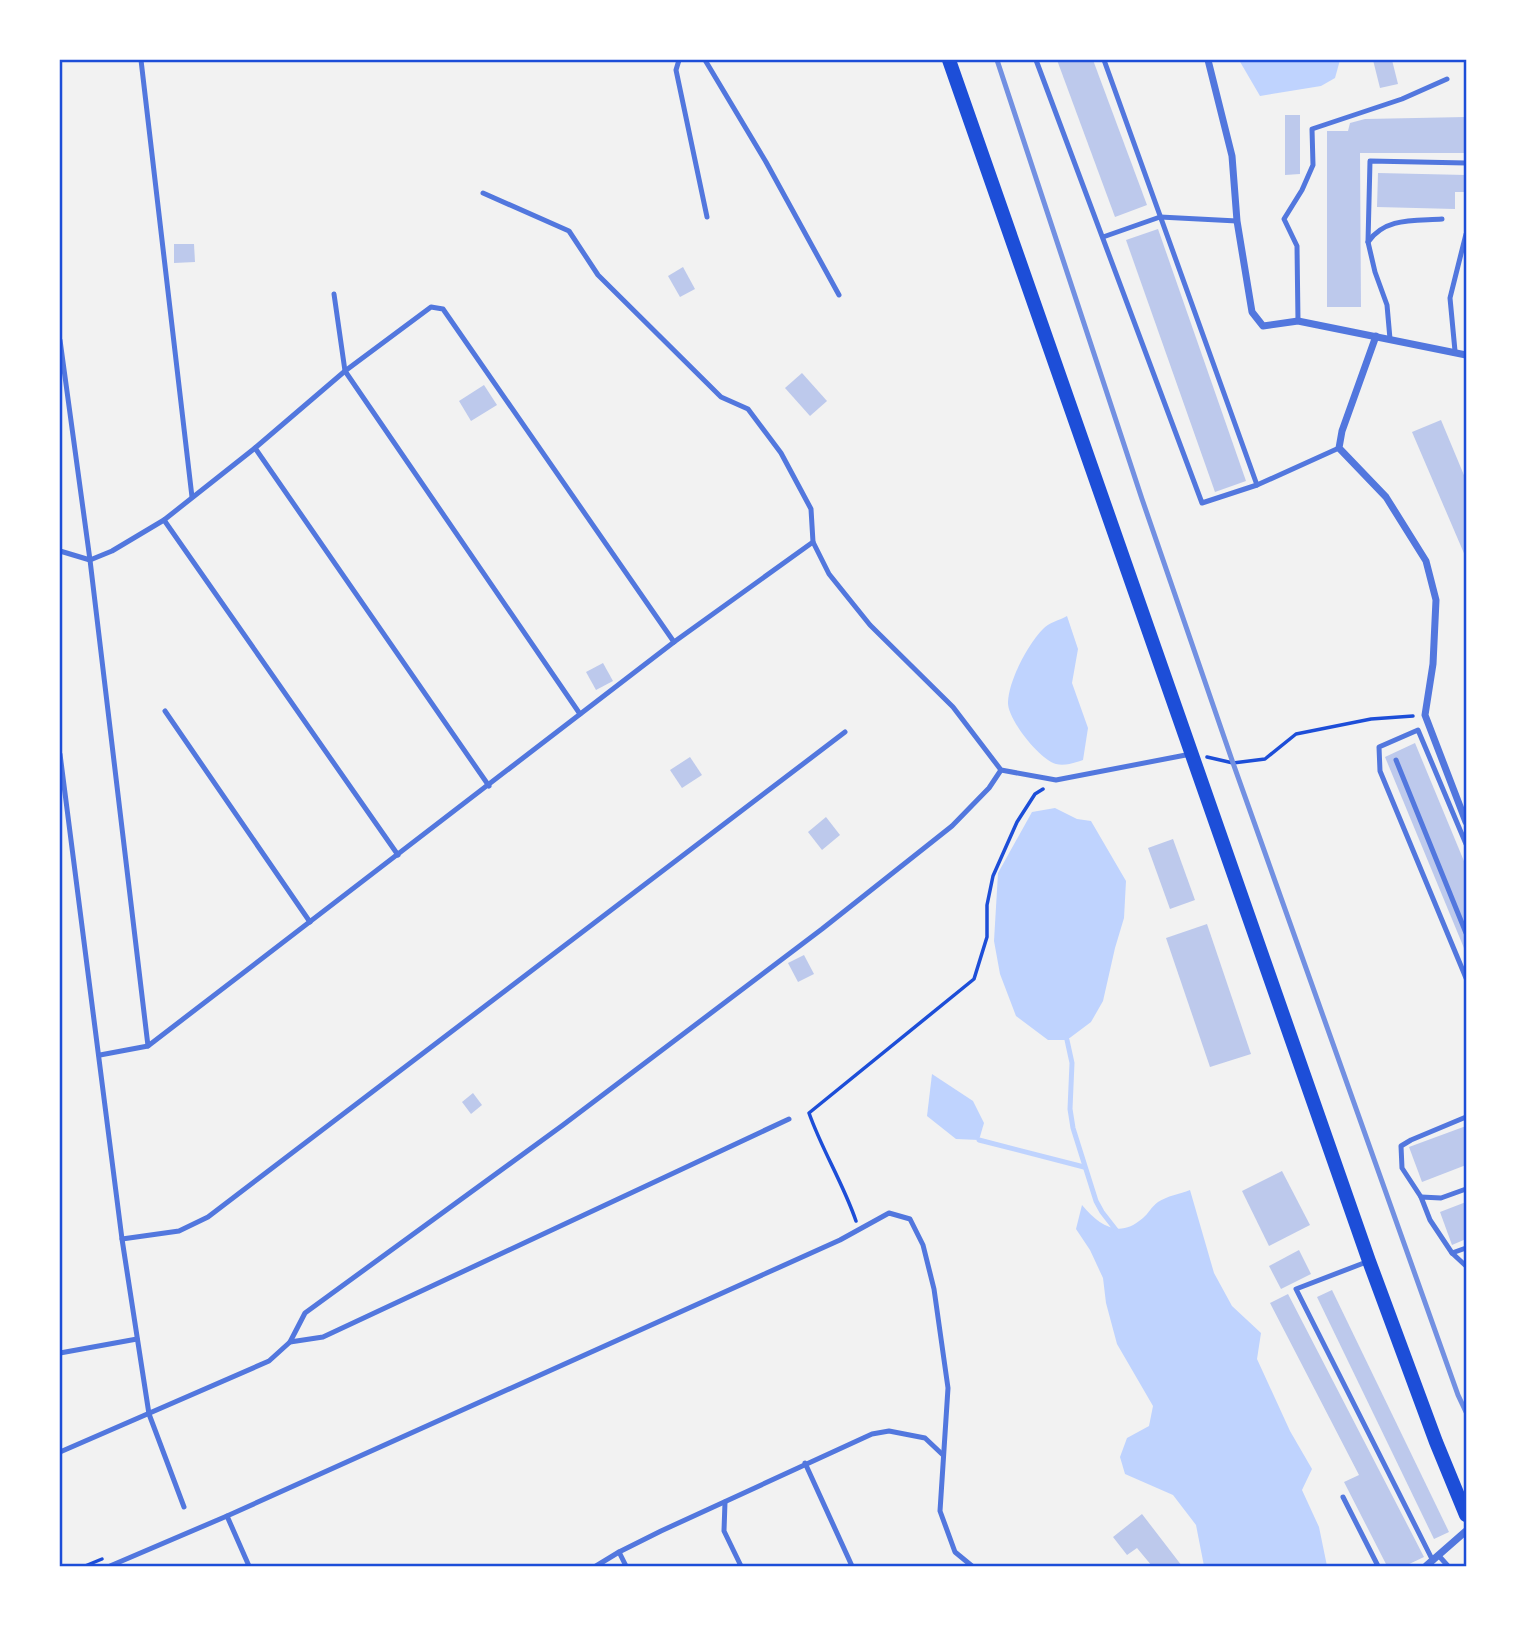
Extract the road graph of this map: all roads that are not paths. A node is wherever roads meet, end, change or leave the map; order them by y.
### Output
1 (141, 60) edge
2 (679, 60) edge
3 (705, 60) edge
4 (949, 60) edge
5 (1036, 60) edge
6 (1104, 60) edge
7 (1209, 60) edge
8 (1447, 79) dead end
9 (1466, 163) edge
10 (483, 193) dead end
11 (707, 217) dead end
12 (1160, 217) junction
13 (1442, 219) dead end
14 (1237, 221) junction
15 (1466, 234) edge
16 (1102, 237) junction
17 (1368, 242) junction
18 (334, 294) dead end
19 (839, 295) dead end
20 (1298, 321) junction
21 (1376, 337) junction
22 (1390, 339) junction
23 (60, 340) edge
24 (1455, 351) junction
25 (1466, 355) edge
26 (345, 371) junction
27 (255, 448) junction
28 (1339, 448) junction
29 (1257, 485) junction
30 (192, 497) junction
31 (164, 520) junction
32 (813, 542) junction
33 (60, 551) edge
34 (90, 561) junction
35 (674, 642) junction
36 (164, 711) dead end
37 (580, 714) junction
38 (845, 732) dead end
39 (60, 754) edge
40 (1191, 754) junction
41 (1396, 760) dead end
42 (1001, 771) junction
43 (489, 786) junction
44 (1466, 822) edge
45 (1466, 844) edge
46 (398, 855) junction
47 (310, 922) junction
48 (1466, 930) edge
49 (1466, 978) edge
50 (148, 1046) junction
51 (100, 1055) junction
52 (1466, 1117) edge
53 (789, 1119) dead end
54 (1466, 1189) edge
55 (1421, 1197) junction
56 (122, 1239) junction
57 (1466, 1248) edge
58 (1452, 1253) junction
59 (1369, 1261) junction
60 (1466, 1266) edge
61 (138, 1339) junction
62 (290, 1342) junction
63 (60, 1353) edge
64 (149, 1414) junction
65 (60, 1452) edge
66 (943, 1455) junction
67 (805, 1463) junction
68 (1343, 1497) dead end
69 (725, 1502) junction
70 (184, 1507) dead end
71 (1466, 1514) edge
72 (228, 1517) junction
73 (1466, 1531) edge
74 (619, 1552) junction
75 (1433, 1561) edge
76 (110, 1566) edge
77 (249, 1566) edge
78 (596, 1566) edge
79 (626, 1566) edge
80 (741, 1566) edge
81 (852, 1566) edge
82 (972, 1566) edge
83 (1378, 1566) edge
84 (1448, 1566) edge

1 - 30 lane
2 - 11 lane
3 - 19 lane
4 - 40 main road
5 - 16 lane
6 - 12 lane
7 - 14 street
8 - 20 lane
9 - 17 lane
10 - 32 lane
12 - 14 lane
12 - 16 lane
12 - 29 lane
13 - 17 lane
14 - 20 street
15 - 24 lane
16 - 29 lane
17 - 22 lane
18 - 26 lane
20 - 21 street
21 - 22 street
21 - 28 street
22 - 24 street
23 - 34 lane
24 - 25 street
26 - 27 lane
26 - 35 lane
26 - 37 lane
27 - 30 lane
27 - 43 lane
28 - 29 lane
28 - 44 street
30 - 31 lane
31 - 34 lane
31 - 46 lane
32 - 35 lane
32 - 42 lane
33 - 34 lane
34 - 50 lane
35 - 37 lane
36 - 47 lane
37 - 43 lane
38 - 56 lane
39 - 51 lane
40 - 42 lane
40 - 59 main road
41 - 48 lane
42 - 62 lane
43 - 46 lane
45 - 49 lane
46 - 47 lane
47 - 50 lane
50 - 51 lane
51 - 56 lane
52 - 55 lane
53 - 62 lane
54 - 55 lane
55 - 58 lane
56 - 61 lane
57 - 58 lane
58 - 60 lane
59 - 71 main road
59 - 75 lane
61 - 63 lane
61 - 64 lane
62 - 64 lane
64 - 65 lane
64 - 70 lane
66 - 67 lane
66 - 72 lane
66 - 82 lane
67 - 69 lane
67 - 81 lane
68 - 83 lane
69 - 74 lane
69 - 80 lane
72 - 76 lane
72 - 77 lane
73 - 75 street
74 - 78 lane
74 - 79 lane
75 - 84 lane

